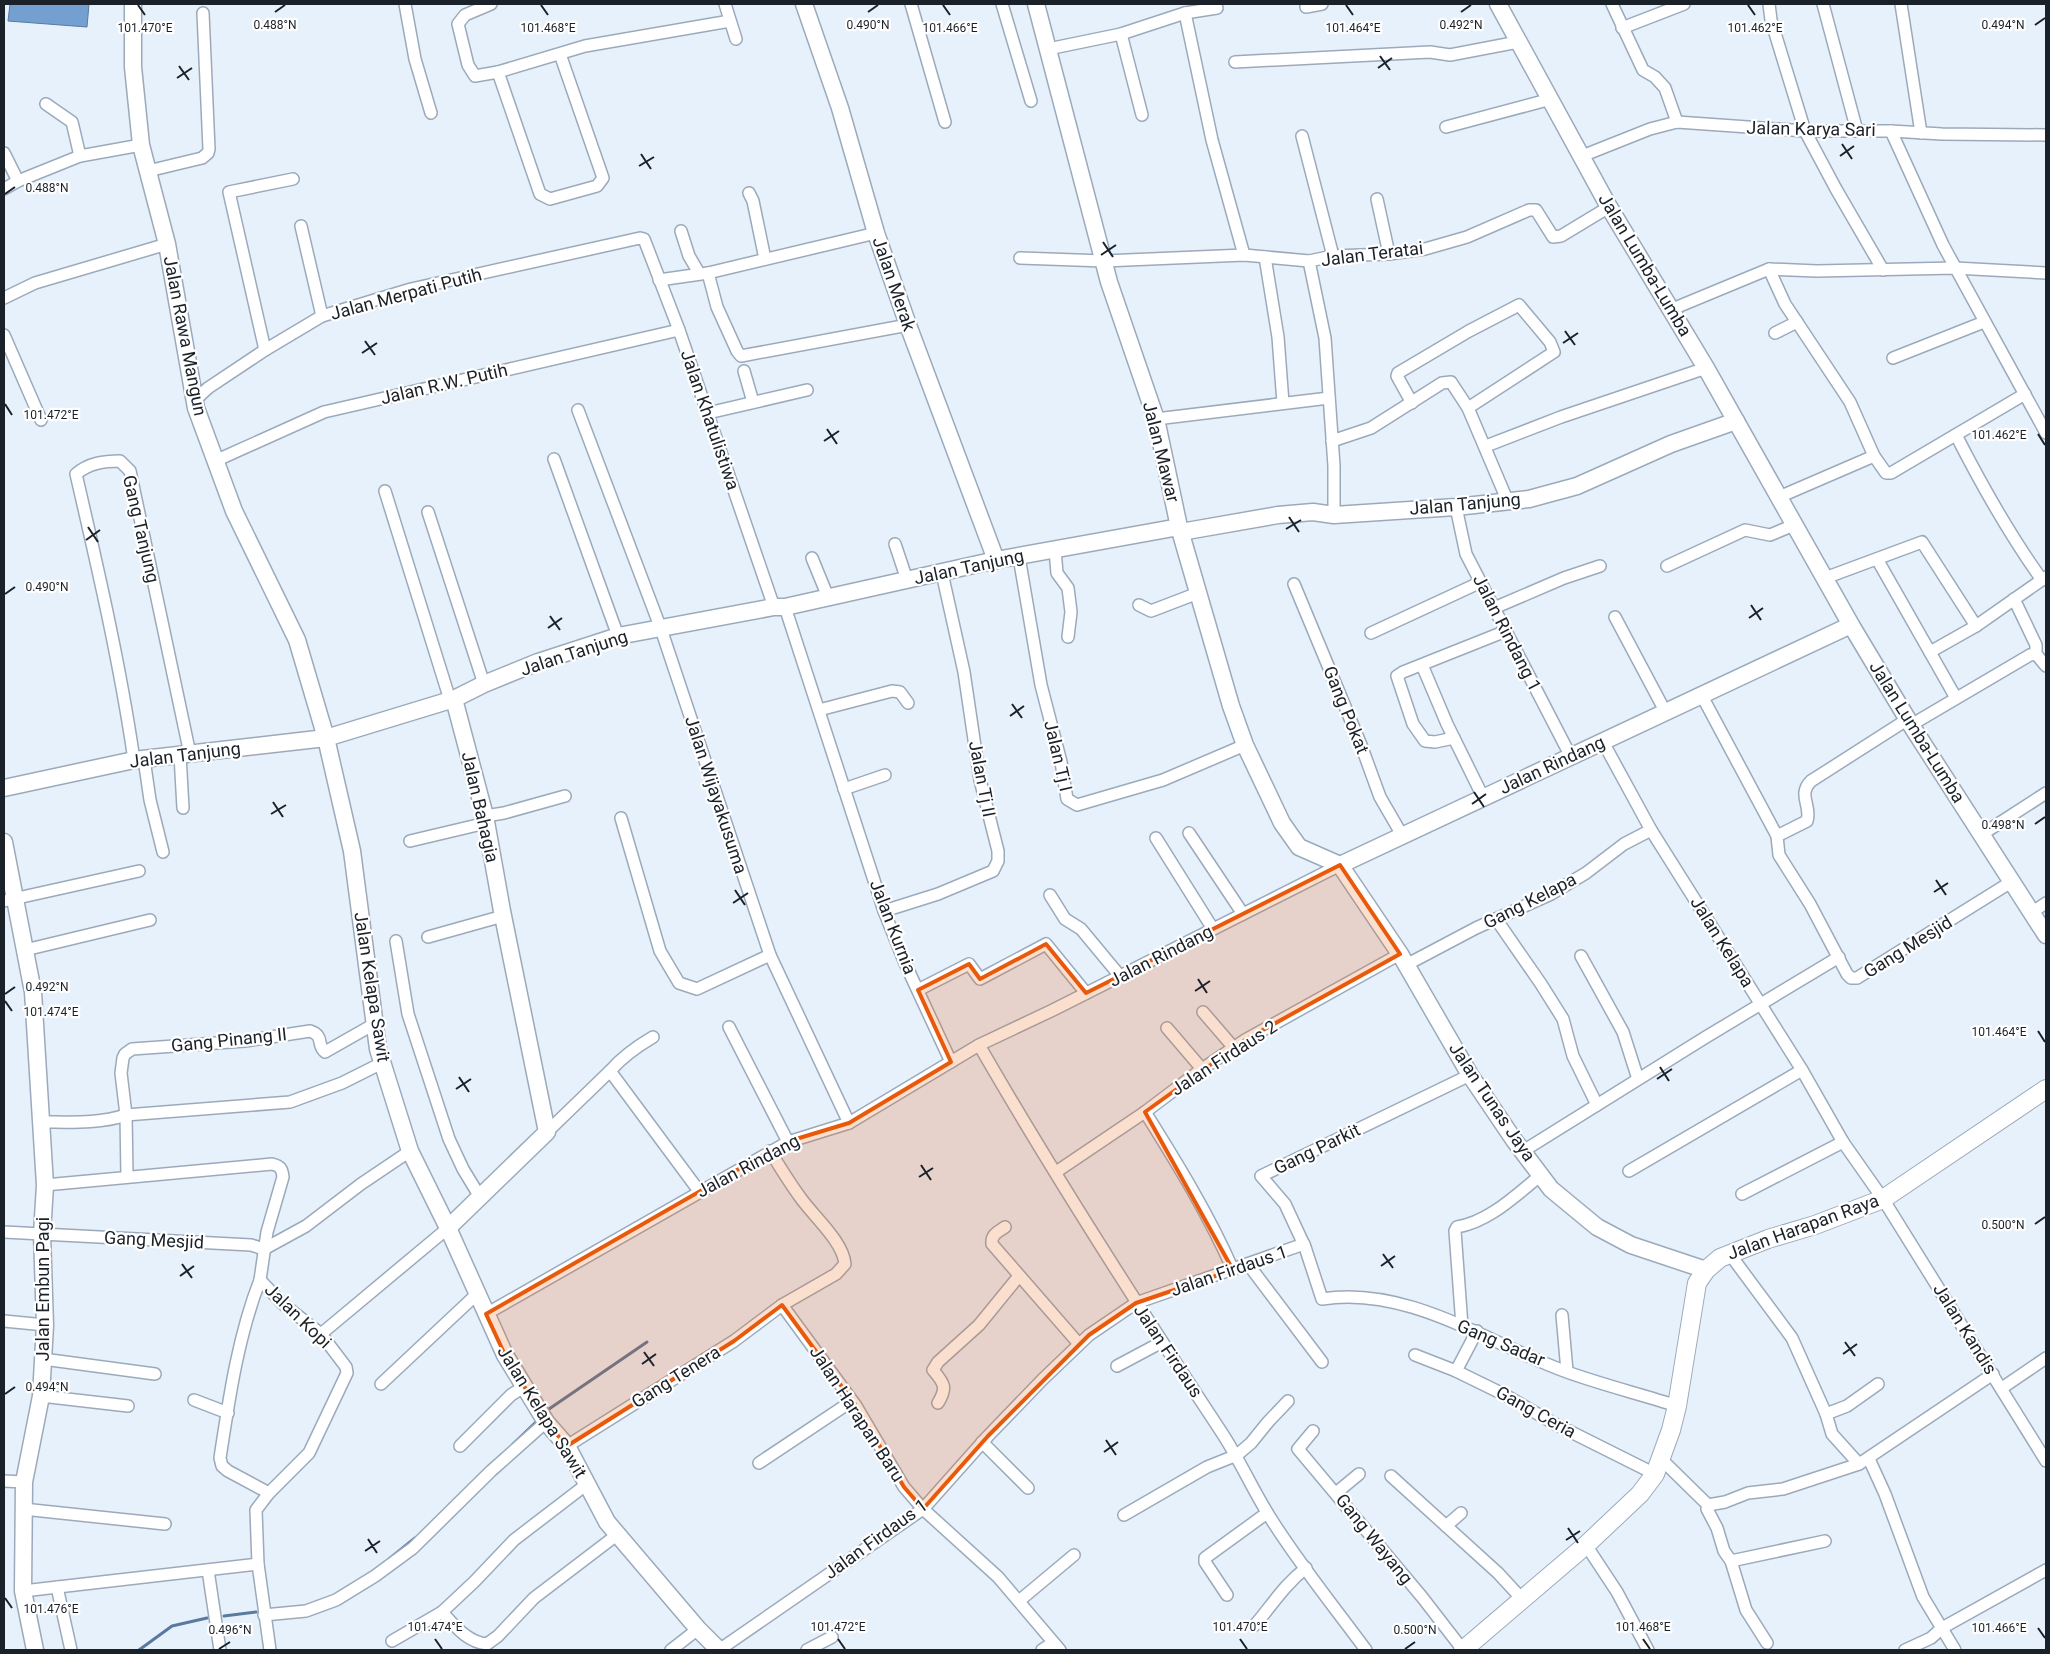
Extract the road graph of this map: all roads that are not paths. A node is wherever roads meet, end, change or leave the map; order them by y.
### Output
1 (133, 4) edge
2 (405, 4) edge
3 (491, 4) edge
4 (725, 4) edge
5 (804, 4) edge
6 (912, 4) edge
7 (1002, 4) edge
8 (1036, 4) edge
9 (1322, 4) edge
10 (1498, 4) edge
11 (1612, 4) edge
12 (1684, 4) edge
13 (1769, 4) edge
14 (1824, 4) edge
15 (1901, 4) edge
16 (1306, 7) dead end
17 (1216, 8) dead end
18 (203, 13) dead end
19 (1185, 13) junction
20 (730, 20) junction
21 (1622, 28) junction
22 (1121, 34) junction
23 (736, 39) dead end
24 (1518, 42) junction
25 (1048, 49) junction
26 (560, 54) junction
27 (1235, 62) dead end
28 (498, 72) junction
29 (1551, 99) junction
30 (1031, 101) dead end
31 (46, 104) dead end
32 (430, 113) dead end
33 (1142, 115) dead end
34 (945, 122) dead end
35 (1677, 122) junction
36 (1446, 127) dead end
37 (1804, 131) junction
38 (1857, 131) junction
39 (1891, 131) junction
40 (1921, 133) junction
41 (2046, 135) edge
42 (1302, 136) dead end
43 (141, 145) junction
44 (4, 153) edge
45 (80, 156) junction
46 (1582, 156) junction
47 (148, 171) junction
48 (293, 179) dead end
49 (18, 180) junction
50 (4, 189) edge
51 (749, 193) dead end
52 (1377, 199) dead end
53 (1609, 207) junction
54 (301, 226) dead end
55 (681, 231) dead end
56 (876, 233) junction
57 (640, 238) joint
58 (167, 244) junction
59 (1389, 254) junction
60 (1244, 255) junction
61 (1333, 256) junction
62 (1265, 257) junction
63 (1020, 258) dead end
64 (765, 259) junction
65 (1104, 261) junction
66 (1309, 261) junction
67 (1955, 268) junction
68 (1769, 269) junction
69 (1883, 270) junction
70 (703, 273) junction
71 (2046, 273) edge
72 (659, 280) junction
73 (4, 298) edge
74 (1670, 310) junction
75 (322, 316) junction
76 (1797, 322) junction
77 (1984, 322) junction
78 (908, 325) junction
79 (679, 330) junction
80 (1775, 333) dead end
81 (4, 335) edge
82 (265, 350) junction
83 (1893, 358) dead end
84 (1706, 368) junction
85 (744, 370) dead end
86 (807, 390) dead end
87 (2025, 394) junction
88 (1329, 398) junction
89 (194, 401) junction
90 (753, 402) junction
91 (1412, 403) junction
92 (1282, 404) junction
93 (1468, 408) junction
94 (578, 410) dead end
95 (708, 413) junction
96 (1156, 419) junction
97 (41, 420) dead end
98 (1736, 421) junction
99 (2046, 433) edge
100 (1956, 435) junction
101 (1332, 441) junction
102 (1486, 446) junction
103 (1874, 456) junction
104 (554, 459) dead end
105 (215, 461) junction
106 (385, 491) dead end
107 (1779, 497) junction
108 (1508, 502) junction
109 (1456, 507) junction
110 (428, 512) dead end
111 (1334, 515) junction
112 (1794, 525) junction
113 (1180, 530) junction
114 (894, 544) dead end
115 (1054, 550) junction
116 (1019, 557) junction
117 (812, 558) dead end
118 (1876, 559) junction
119 (996, 560) junction
120 (1600, 566) dead end
121 (1667, 566) dead end
122 (942, 573) junction
123 (1825, 578) junction
124 (2044, 579) edge
125 (907, 580) junction
126 (1481, 582) junction
127 (1294, 584) dead end
128 (1198, 593) junction
129 (828, 597) junction
130 (2014, 599) junction
131 (1139, 605) dead end
132 (779, 607) junction
133 (1494, 608) junction
134 (1615, 617) dead end
135 (1851, 624) junction
136 (1976, 626) junction
137 (661, 629) junction
138 (1506, 631) junction
139 (1371, 633) dead end
140 (618, 636) junction
141 (1068, 637) dead end
142 (1930, 652) junction
143 (2036, 654) junction
144 (1422, 665) junction
145 (2046, 666) edge
146 (484, 684) junction
147 (1702, 696) junction
148 (1956, 698) junction
149 (452, 700) junction
150 (908, 703) dead end
151 (819, 710) junction
152 (1665, 711) junction
153 (1909, 722) junction
154 (326, 738) junction
155 (1454, 738) junction
156 (1603, 742) junction
157 (1245, 745) junction
158 (185, 755) junction
159 (1570, 755) junction
160 (139, 759) junction
161 (885, 775) dead end
162 (4, 788) edge
163 (844, 789) junction
164 (2046, 793) edge
165 (565, 796) dead end
166 (1483, 797) junction
167 (184, 808) dead end
168 (621, 818) dead end
169 (486, 820) junction
170 (1651, 830) junction
171 (1189, 833) dead end
172 (1402, 835) junction
173 (1981, 835) junction
174 (1777, 836) junction
175 (1156, 838) dead end
176 (410, 841) dead end
177 (4, 842) edge
178 (162, 852) dead end
179 (1340, 865) junction
180 (139, 871) dead end
181 (2011, 882) junction
182 (1050, 895) dead end
183 (9, 900) edge
184 (2046, 903) edge
185 (884, 911) junction
186 (2031, 913) junction
187 (1243, 914) junction
188 (503, 916) junction
189 (150, 920) dead end
190 (1496, 920) junction
191 (1213, 929) junction
192 (2046, 935) edge
193 (428, 937) dead end
194 (396, 940) dead end
195 (24, 950) junction
196 (770, 955) junction
197 (1580, 956) dead end
198 (1838, 956) junction
199 (1403, 960) junction
200 (1120, 976) junction
201 (918, 990) junction
202 (1086, 993) junction
203 (1761, 1004) junction
204 (1203, 1012) dead end
205 (376, 1023) junction
206 (729, 1027) dead end
207 (1167, 1028) dead end
208 (653, 1037) dead end
209 (979, 1045) junction
210 (1234, 1048) junction
211 (951, 1062) junction
212 (382, 1063) junction
213 (1202, 1069) junction
214 (1802, 1070) junction
215 (610, 1071) junction
216 (1470, 1075) junction
217 (1638, 1079) junction
218 (2046, 1089) edge
219 (1597, 1105) junction
220 (1146, 1112) junction
221 (126, 1115) junction
222 (42, 1122) junction
223 (849, 1123) junction
224 (547, 1132) junction
225 (788, 1142) junction
226 (1843, 1142) junction
227 (770, 1151) junction
228 (1523, 1151) junction
229 (410, 1152) junction
230 (1056, 1172) junction
231 (1629, 1172) dead end
232 (1541, 1175) junction
233 (127, 1177) junction
234 (45, 1185) junction
235 (699, 1191) junction
236 (1742, 1194) dead end
237 (480, 1197) junction
238 (1883, 1199) junction
239 (1005, 1226) dead end
240 (448, 1228) junction
241 (4, 1232) edge
242 (42, 1234) junction
243 (1304, 1244) junction
244 (264, 1248) junction
245 (1729, 1253) junction
246 (1248, 1264) junction
247 (1233, 1270) junction
248 (1706, 1270) junction
249 (1019, 1276) junction
250 (260, 1280) junction
251 (478, 1293) junction
252 (1322, 1299) joint
253 (1136, 1303) junction
254 (782, 1305) junction
255 (486, 1314) junction
256 (1562, 1315) dead end
257 (4, 1322) edge
258 (45, 1325) junction
259 (1462, 1326) junction
260 (1476, 1332) junction
261 (321, 1334) junction
262 (1162, 1342) junction
263 (1079, 1344) junction
264 (1415, 1355) dead end
265 (2046, 1358) edge
266 (43, 1359) junction
267 (1322, 1362) dead end
268 (1117, 1366) dead end
269 (1456, 1371) junction
270 (1567, 1372) junction
271 (155, 1374) dead end
272 (1993, 1374) junction
273 (381, 1384) dead end
274 (1878, 1384) dead end
275 (524, 1386) junction
276 (2002, 1388) junction
277 (41, 1396) junction
278 (194, 1400) dead end
279 (852, 1401) junction
280 (1288, 1401) dead end
281 (938, 1403) dead end
282 (128, 1406) dead end
283 (1677, 1406) junction
284 (228, 1413) junction
285 (1826, 1414) junction
286 (546, 1422) junction
287 (1313, 1431) dead end
288 (982, 1442) junction
289 (460, 1446) dead end
290 (567, 1446) junction
291 (1237, 1455) junction
292 (2046, 1461) edge
293 (1864, 1462) junction
294 (759, 1463) dead end
295 (1658, 1467) junction
296 (1359, 1474) dead end
297 (1390, 1476) dead end
298 (4, 1482) edge
299 (24, 1482) junction
300 (586, 1484) junction
301 (1028, 1488) dead end
302 (269, 1493) junction
303 (1336, 1493) junction
304 (1708, 1505) junction
305 (24, 1509) junction
306 (923, 1509) junction
307 (1267, 1513) junction
308 (1461, 1513) dead end
309 (1124, 1515) dead end
310 (165, 1524) dead end
311 (1446, 1526) junction
312 (618, 1534) junction
313 (1825, 1541) dead end
314 (1586, 1545) junction
315 (1074, 1555) dead end
316 (1731, 1560) junction
317 (258, 1564) junction
318 (1306, 1568) junction
319 (208, 1570) junction
320 (2046, 1570) edge
321 (57, 1587) junction
322 (23, 1591) junction
323 (1227, 1595) dead end
324 (1522, 1599) junction
325 (1019, 1601) junction
326 (442, 1612) junction
327 (264, 1614) junction
328 (1255, 1625) dead end
329 (1942, 1628) junction
330 (698, 1629) junction
331 (832, 1637) dead end
332 (392, 1641) dead end
333 (1767, 1643) dead end
334 (1056, 1646) edge
335 (35, 1650) edge
336 (71, 1650) edge
337 (220, 1650) edge
338 (270, 1650) edge
339 (671, 1650) edge
340 (719, 1650) edge
341 (808, 1650) edge
342 (1042, 1650) edge
343 (1366, 1650) edge
344 (1463, 1650) edge
345 (1648, 1650) edge
346 (1905, 1650) edge
347 (1955, 1650) edge

1 - 43 street, Jalan Rawa Mangun
2 - 32 street
3 - 28 street
4 - 20 street
5 - 56 street, Jalan Merak
6 - 34 street
7 - 30 street
8 - 25 street, Jalan Mawar
9 - 16 street
10 - 24 street, Jalan Lumba-Lumba
11 - 21 street
12 - 21 street
13 - 37 street
14 - 38 street
15 - 40 street
17 - 19 street
18 - 47 street
19 - 22 street
19 - 60 street
20 - 23 street
20 - 26 street
21 - 35 street
22 - 25 street
22 - 33 street
24 - 27 street
24 - 29 street, Jalan Lumba-Lumba
25 - 65 street, Jalan Mawar
26 - 28 street
26 - 28 street
29 - 36 street
29 - 46 street, Jalan Lumba-Lumba
31 - 45 street
35 - 37 street, Jalan Karya Sari
35 - 46 street, Jalan Karya Sari
37 - 38 street, Jalan Karya Sari
37 - 69 street
38 - 39 street, Jalan Karya Sari
39 - 40 street, Jalan Karya Sari
39 - 67 street
40 - 41 street, Jalan Karya Sari
42 - 61 street
43 - 45 street
43 - 47 street, Jalan Rawa Mangun
44 - 49 street
45 - 49 street
46 - 53 street, Jalan Lumba-Lumba
47 - 58 street, Jalan Rawa Mangun
48 - 82 street
49 - 50 street
51 - 64 street
52 - 59 street
53 - 59 street, Jalan Teratai
53 - 74 street, Jalan Lumba-Lumba
54 - 75 street
55 - 70 street
56 - 64 street
56 - 78 street, Jalan Merak
57 - 72 street, Jalan Khatulistiwa
57 - 75 street, Jalan Merpati Putih
58 - 73 street
58 - 89 street, Jalan Rawa Mangun
59 - 61 street, Jalan Teratai
60 - 62 street, Jalan Teratai
60 - 65 street, Jalan Teratai
61 - 66 street, Jalan Teratai
62 - 66 street, Jalan Teratai
62 - 92 street
63 - 65 street, Jalan Teratai
64 - 70 street
65 - 96 street, Jalan Mawar
66 - 88 street
67 - 69 street
67 - 71 street
67 - 77 street
68 - 69 street
68 - 74 street
68 - 76 street
70 - 72 street
70 - 78 street
72 - 79 street, Jalan Khatulistiwa
74 - 84 street, Jalan Lumba-Lumba
75 - 82 street, Jalan Merpati Putih
76 - 80 street
76 - 103 street
77 - 83 street
77 - 87 street
78 - 119 street, Jalan Merak
79 - 95 street, Jalan Khatulistiwa
79 - 105 street, Jalan R.W. Putih
81 - 97 street
82 - 89 street, Jalan Merpati Putih
84 - 98 street, Jalan Lumba-Lumba
84 - 102 street
85 - 90 street
86 - 90 street
87 - 99 street
87 - 100 street
88 - 92 street
88 - 101 street
89 - 105 street, Jalan Rawa Mangun
90 - 95 street
91 - 93 street
91 - 93 street
91 - 101 street
92 - 96 street
93 - 102 street
94 - 137 street, Jalan Wijayakusuma
95 - 132 street, Jalan Khatulistiwa
96 - 113 street, Jalan Mawar
98 - 107 street, Jalan Lumba-Lumba
98 - 108 street, Jalan Tanjung
100 - 103 street
100 - 124 street
101 - 111 street
102 - 108 street
103 - 107 street
104 - 140 street
105 - 154 street, Jalan Rawa Mangun
106 - 149 street
107 - 112 street, Jalan Lumba-Lumba
108 - 109 street, Jalan Tanjung
109 - 111 street, Jalan Tanjung
109 - 126 street, Jalan Rindang 1
110 - 146 street
111 - 113 street, Jalan Tanjung
112 - 121 street
112 - 123 street, Jalan Lumba-Lumba
113 - 115 street, Jalan Tanjung
113 - 128 street, Jalan Mawar
114 - 125 street
115 - 116 street, Jalan Tanjung
115 - 141 street
116 - 119 street, Jalan Tanjung
116 - 157 street, Jalan Tj I
117 - 129 street
118 - 123 street
118 - 136 street
118 - 142 street
119 - 122 street, Jalan Tanjung
120 - 133 street
122 - 125 street, Jalan Tanjung
122 - 185 street, Jalan Tj II
123 - 135 street, Jalan Lumba-Lumba
124 - 130 street
125 - 129 street, Jalan Tanjung
126 - 133 street, Jalan Rindang 1
126 - 139 street
127 - 172 street, Gang Pokat
128 - 131 street
128 - 157 street, Jalan Mawar
129 - 132 street, Jalan Tanjung
130 - 136 street
130 - 143 street
132 - 137 street, Jalan Tanjung
132 - 151 street, Jalan Kurnia
133 - 138 street, Jalan Rindang 1
134 - 152 street
135 - 147 street, Jalan Rindang
135 - 153 street, Jalan Lumba-Lumba
136 - 142 street
137 - 140 street, Jalan Tanjung
137 - 196 street, Jalan Wijayakusuma
138 - 144 street
138 - 159 street, Jalan Rindang 1
140 - 146 street, Jalan Tanjung
142 - 148 street
143 - 145 street
143 - 148 street
144 - 155 street
144 - 155 street
146 - 149 street, Jalan Tanjung
147 - 152 street, Jalan Rindang
147 - 174 street
148 - 153 street
149 - 154 street, Jalan Tanjung
149 - 169 street, Jalan Bahagia
150 - 151 street
151 - 163 street, Jalan Kurnia
152 - 156 street, Jalan Rindang
153 - 173 street, Jalan Lumba-Lumba
153 - 174 street
154 - 158 street, Jalan Tanjung
154 - 205 street, Jalan Kelapa Sawit
155 - 166 street
156 - 159 street, Jalan Rindang
156 - 170 street, Jalan Kelapa
157 - 179 street, Jalan Mawar
158 - 160 street, Jalan Tanjung
158 - 160 street, Gang Tanjung
158 - 167 street
159 - 166 street, Jalan Rindang
160 - 162 street, Jalan Tanjung
160 - 178 street
161 - 163 street
163 - 185 street, Jalan Kurnia
164 - 173 street
165 - 169 street
166 - 172 street, Jalan Rindang
168 - 196 street
169 - 176 street
169 - 188 street, Jalan Bahagia
170 - 190 street, Gang Kelapa
170 - 203 street, Jalan Kelapa
171 - 187 street
172 - 179 street, Jalan Rindang
173 - 181 street, Jalan Lumba-Lumba
174 - 198 street
175 - 191 street
177 - 183 street, Jalan Embun Pagi
179 - 187 street, Jalan Rindang
179 - 199 street, Jalan Tunas Jaya
180 - 183 street
181 - 186 street, Jalan Lumba-Lumba
181 - 198 street, Gang Mesjid
182 - 200 street
183 - 195 street, Jalan Embun Pagi
184 - 186 street
185 - 201 street, Jalan Kurnia
186 - 192 street, Jalan Lumba-Lumba
187 - 191 street, Jalan Rindang
188 - 193 street
188 - 224 street, Jalan Bahagia
189 - 195 street
190 - 199 street, Gang Kelapa
190 - 219 street
191 - 200 street, Jalan Rindang
194 - 237 street
195 - 222 street, Jalan Embun Pagi
196 - 223 street, Jalan Wijayakusuma
197 - 217 street
198 - 203 street, Gang Mesjid
199 - 210 street, Jalan Firdaus 2
199 - 216 street, Jalan Tunas Jaya
200 - 202 street, Jalan Rindang
201 - 202 street
201 - 211 street, Jalan Kurnia
202 - 209 street, Jalan Rindang
203 - 214 street, Jalan Kelapa
203 - 217 street, Gang Mesjid
204 - 210 street
205 - 212 street, Jalan Kelapa Sawit
205 - 221 street, Gang Pinang II
206 - 225 street
207 - 213 street
208 - 215 street
209 - 211 street, Jalan Rindang
209 - 230 street, Jalan Firdaus
210 - 213 street, Jalan Firdaus 2
211 - 223 street, Jalan Rindang
212 - 221 street
212 - 229 street, Jalan Kelapa Sawit
213 - 220 street, Jalan Firdaus 2
214 - 226 street, Jalan Kelapa
214 - 231 street
215 - 224 street
215 - 235 street
216 - 228 street, Jalan Tunas Jaya
216 - 243 street, Gang Parkit
217 - 219 street, Gang Mesjid
218 - 238 main road, Jalan Harapan Raya
219 - 228 street, Gang Mesjid
220 - 230 street, Jalan Firdaus 2
220 - 247 street
221 - 222 street
221 - 233 street
222 - 234 street, Jalan Embun Pagi
223 - 225 street, Jalan Rindang
224 - 237 street
225 - 227 street, Jalan Rindang
226 - 236 street
226 - 238 street, Jalan Kelapa
227 - 235 street, Jalan Rindang
227 - 254 street, Gang Tenera
228 - 232 street, Jalan Tunas Jaya
229 - 240 street, Jalan Kelapa Sawit
229 - 244 street
230 - 253 street, Jalan Firdaus
232 - 248 street, Jalan Tunas Jaya
232 - 259 street
233 - 234 street
233 - 244 street, Jalan Kopi
234 - 242 street, Jalan Embun Pagi
235 - 255 street, Jalan Rindang
237 - 240 street
238 - 245 main road, Jalan Harapan Raya
238 - 272 street, Jalan Kandis
239 - 249 street
240 - 251 street, Jalan Kelapa Sawit
240 - 261 street
241 - 242 street, Gang Mesjid
242 - 244 street, Gang Mesjid
242 - 258 street, Jalan Embun Pagi
243 - 246 street, Jalan Firdaus 1
243 - 252 street, Gang Parkit
244 - 250 street, Jalan Kopi
245 - 248 main road, Jalan Harapan Raya
245 - 285 street
246 - 247 street, Jalan Firdaus 1
246 - 267 street
247 - 253 street, Jalan Firdaus 1
248 - 283 main road, Jalan Harapan Raya
249 - 263 street
249 - 281 street
250 - 261 street, Jalan Kopi
250 - 284 street
251 - 255 street, Jalan Kelapa Sawit
251 - 273 street
252 - 259 street, Gang Sadar
253 - 262 street, Jalan Firdaus
253 - 263 street, Jalan Firdaus 1
254 - 279 street, Jalan Harapan Baru
254 - 290 street, Gang Tenera
255 - 275 street, Jalan Kelapa Sawit
256 - 270 street
257 - 258 street
258 - 266 street, Jalan Embun Pagi
259 - 260 street, Gang Sadar
260 - 269 street
260 - 270 street, Gang Sadar
261 - 302 street, Jalan Kopi
262 - 268 street
262 - 291 street, Jalan Firdaus
263 - 288 street, Jalan Firdaus 1
264 - 269 street, Gang Ceria
265 - 276 street
266 - 271 street
266 - 277 street, Jalan Embun Pagi
269 - 295 street, Gang Ceria
270 - 283 street, Gang Sadar
272 - 276 street, Jalan Kandis
272 - 293 street
274 - 285 street
275 - 286 street, Jalan Kelapa Sawit
275 - 289 street
276 - 292 street, Jalan Kandis
277 - 282 street
277 - 299 street, Jalan Embun Pagi
278 - 284 street
279 - 294 street
279 - 306 street, Jalan Harapan Baru
280 - 291 street
283 - 295 main road, Jalan Harapan Raya
284 - 302 street
285 - 293 street
286 - 290 street, Jalan Kelapa Sawit
286 - 327 street
287 - 303 street, Gang Wayang
288 - 301 street
288 - 306 street, Jalan Firdaus 1
290 - 300 street, Jalan Kelapa Sawit
291 - 307 street, Jalan Firdaus
291 - 309 street
293 - 304 street
293 - 329 street
295 - 304 street, Gang Ceria
295 - 314 main road, Jalan Harapan Raya
296 - 303 street
297 - 311 street
298 - 299 street
299 - 305 street, Jalan Embun Pagi
300 - 312 street, Jalan Kelapa Sawit
300 - 326 street
302 - 317 street, Jalan Kopi
303 - 344 street, Gang Wayang
304 - 316 street
305 - 310 street
305 - 322 street, Jalan Embun Pagi
306 - 325 street, Jalan Harapan Baru
306 - 340 street, Jalan Firdaus 1
307 - 318 street, Jalan Firdaus
307 - 323 street
308 - 311 street
311 - 324 street
312 - 326 street
312 - 330 street, Jalan Kelapa Sawit
313 - 316 street
314 - 324 main road, Jalan Harapan Raya
314 - 345 street
315 - 325 street
316 - 333 street
317 - 319 street
317 - 327 street, Jalan Kopi
318 - 328 street
318 - 343 street, Jalan Firdaus
319 - 321 street
319 - 337 street
320 - 329 street
321 - 322 street
321 - 336 street
322 - 335 street, Jalan Embun Pagi
324 - 344 main road, Jalan Harapan Raya
325 - 334 street, Jalan Harapan Baru
326 - 332 street
327 - 338 street, Jalan Kopi
329 - 346 street
329 - 347 street
330 - 339 street
330 - 340 street, Jalan Kelapa Sawit
331 - 341 street
334 - 342 street

